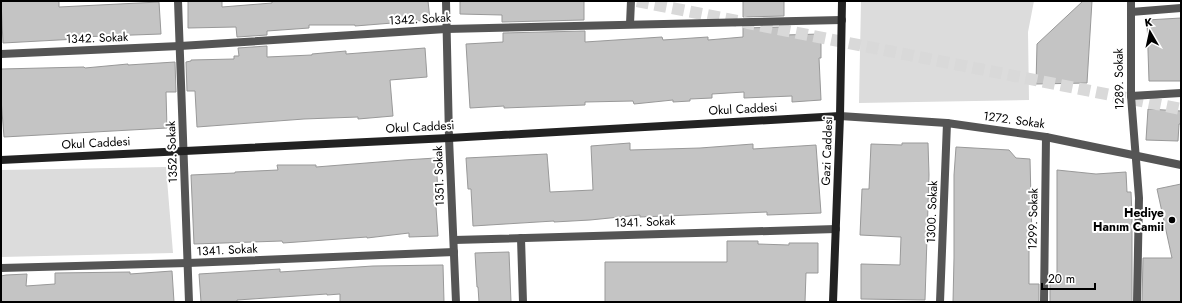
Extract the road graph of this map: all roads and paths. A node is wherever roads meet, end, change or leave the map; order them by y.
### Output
1 (178, 1) edge
2 (446, 1) edge
3 (631, 1) edge
4 (842, 1) edge
5 (1131, 1) edge
6 (1181, 8) edge
7 (1130, 12) junction
8 (842, 20) junction
9 (630, 24) junction
10 (446, 29) junction
11 (180, 46) junction
12 (1, 54) edge
13 (1181, 93) edge
14 (1131, 96) junction
15 (840, 116) junction
16 (947, 123) junction
17 (1046, 137) junction
18 (449, 138) junction
19 (184, 150) junction
20 (1135, 156) junction
21 (1, 160) edge
22 (1181, 165) edge
23 (836, 229) junction
24 (521, 238) junction
25 (454, 240) junction
26 (454, 252) junction
27 (188, 263) junction
28 (1, 268) edge
29 (189, 302) edge
30 (456, 302) edge
31 (523, 302) edge
32 (833, 302) edge
33 (940, 302) edge
34 (1044, 302) edge
35 (1137, 302) edge

1 - 11 street, 1352. Sokak
2 - 10 street, 1351. Sokak
3 - 9 street
4 - 8 main road, Gazi Caddesi
5 - 7 street, 1289. Sokak
6 - 7 street
7 - 14 street, 1289. Sokak
8 - 9 street, 1342. Sokak
8 - 15 main road, Gazi Caddesi
9 - 10 street, 1342. Sokak
10 - 11 street, 1342. Sokak
10 - 18 street, 1351. Sokak
11 - 12 street, 1342. Sokak
11 - 19 street, 1352. Sokak
13 - 14 street
14 - 20 street, 1289. Sokak
15 - 16 street, 1272. Sokak
15 - 18 main road, Okul Caddesi
15 - 23 main road, Gazi Caddesi
16 - 17 street, 1272. Sokak
16 - 33 street, 1300. Sokak
17 - 20 street, 1272. Sokak
17 - 34 street, 1299. Sokak
18 - 19 main road, Okul Caddesi
18 - 25 street, 1351. Sokak
19 - 21 main road, Okul Caddesi
19 - 27 street, 1352. Sokak
20 - 22 street, 1272. Sokak
20 - 35 street, 1289. Sokak
23 - 24 street, 1341. Sokak
23 - 32 main road, Gazi Caddesi
24 - 25 street, 1341. Sokak
24 - 31 street
25 - 26 street, 1351. Sokak
26 - 27 street, 1341. Sokak
26 - 30 street, 1351. Sokak
27 - 28 street, 1341. Sokak
27 - 29 street, 1352. Sokak

